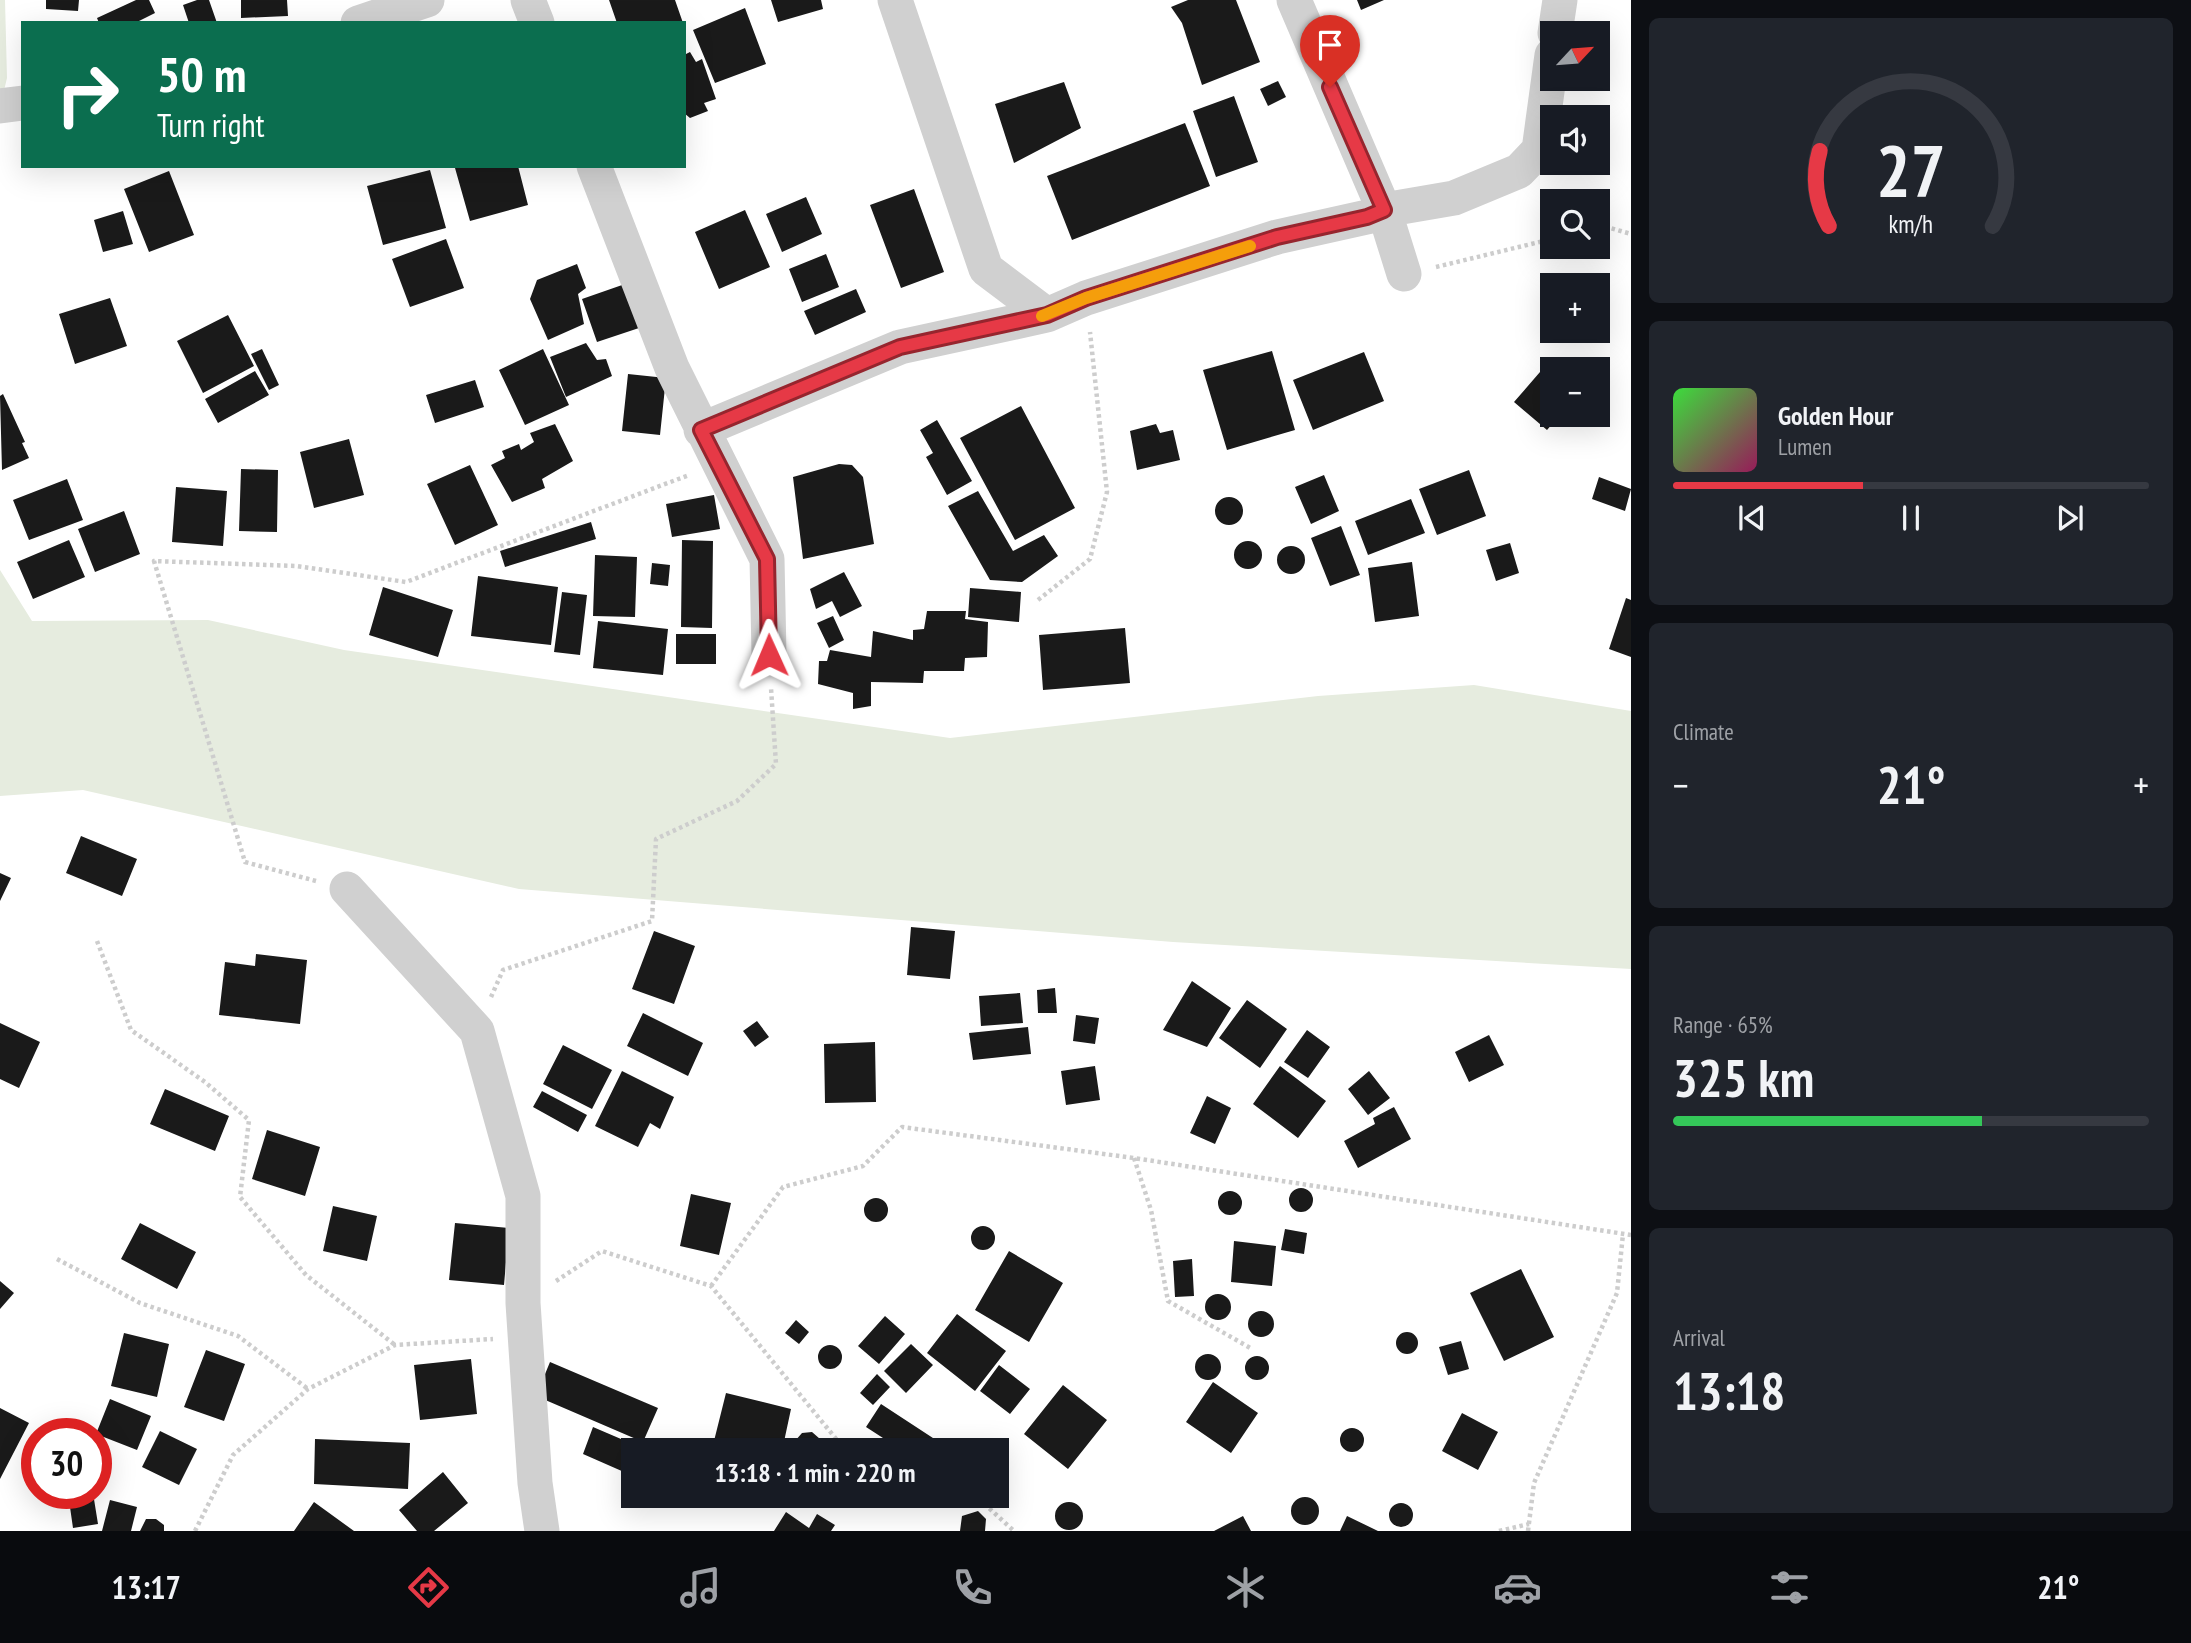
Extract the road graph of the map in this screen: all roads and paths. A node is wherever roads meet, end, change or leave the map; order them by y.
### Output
1 (427, 0) edge
2 (528, 0) edge
3 (895, 0) edge
4 (1294, 0) edge
5 (1560, 0) edge
6 (364, 21) edge
7 (536, 21) edge
8 (1557, 21) edge
9 (1547, 91) edge
10 (21, 103) edge
11 (0, 106) edge
12 (595, 168) edge
13 (1384, 210) junction
14 (1610, 227) edge
15 (1631, 234) edge
16 (1540, 242) edge
17 (1404, 274) joint
18 (1086, 298) junction
19 (1047, 315) junction
20 (701, 430) junction
21 (1038, 600) dead end
22 (769, 655) joint
23 (347, 889) joint
24 (97, 941) dead end
25 (477, 1031) junction
26 (1134, 1157) junction
27 (1623, 1234) junction
28 (1631, 1235) edge
29 (57, 1259) dead end
30 (711, 1286) junction
31 (523, 1303) junction
32 (526, 1337) junction
33 (395, 1345) junction
34 (1252, 1349) dead end
35 (308, 1389) junction
36 (835, 1438) edge
37 (989, 1508) edge
38 (1529, 1524) junction
39 (195, 1531) edge
40 (542, 1531) edge
41 (1013, 1531) edge
42 (1499, 1531) edge
43 (1528, 1531) edge

1 - 6 street
2 - 7 street
3 - 19 street
4 - 13 street
5 - 8 street
9 - 13 street
10 - 11 street
12 - 20 street
13 - 17 street
13 - 18 street
14 - 15 path
16 - 17 path
18 - 19 street
18 - 21 path
19 - 20 street
20 - 22 street
20 - 23 path
22 - 25 path
23 - 25 street
24 - 33 path
25 - 31 street
26 - 27 path
26 - 30 path
26 - 34 path
27 - 28 path
27 - 38 path
29 - 35 path
30 - 31 path
30 - 36 path
31 - 32 street
32 - 33 path
32 - 40 street
33 - 35 path
35 - 39 path
37 - 41 path
38 - 42 path
38 - 43 path

